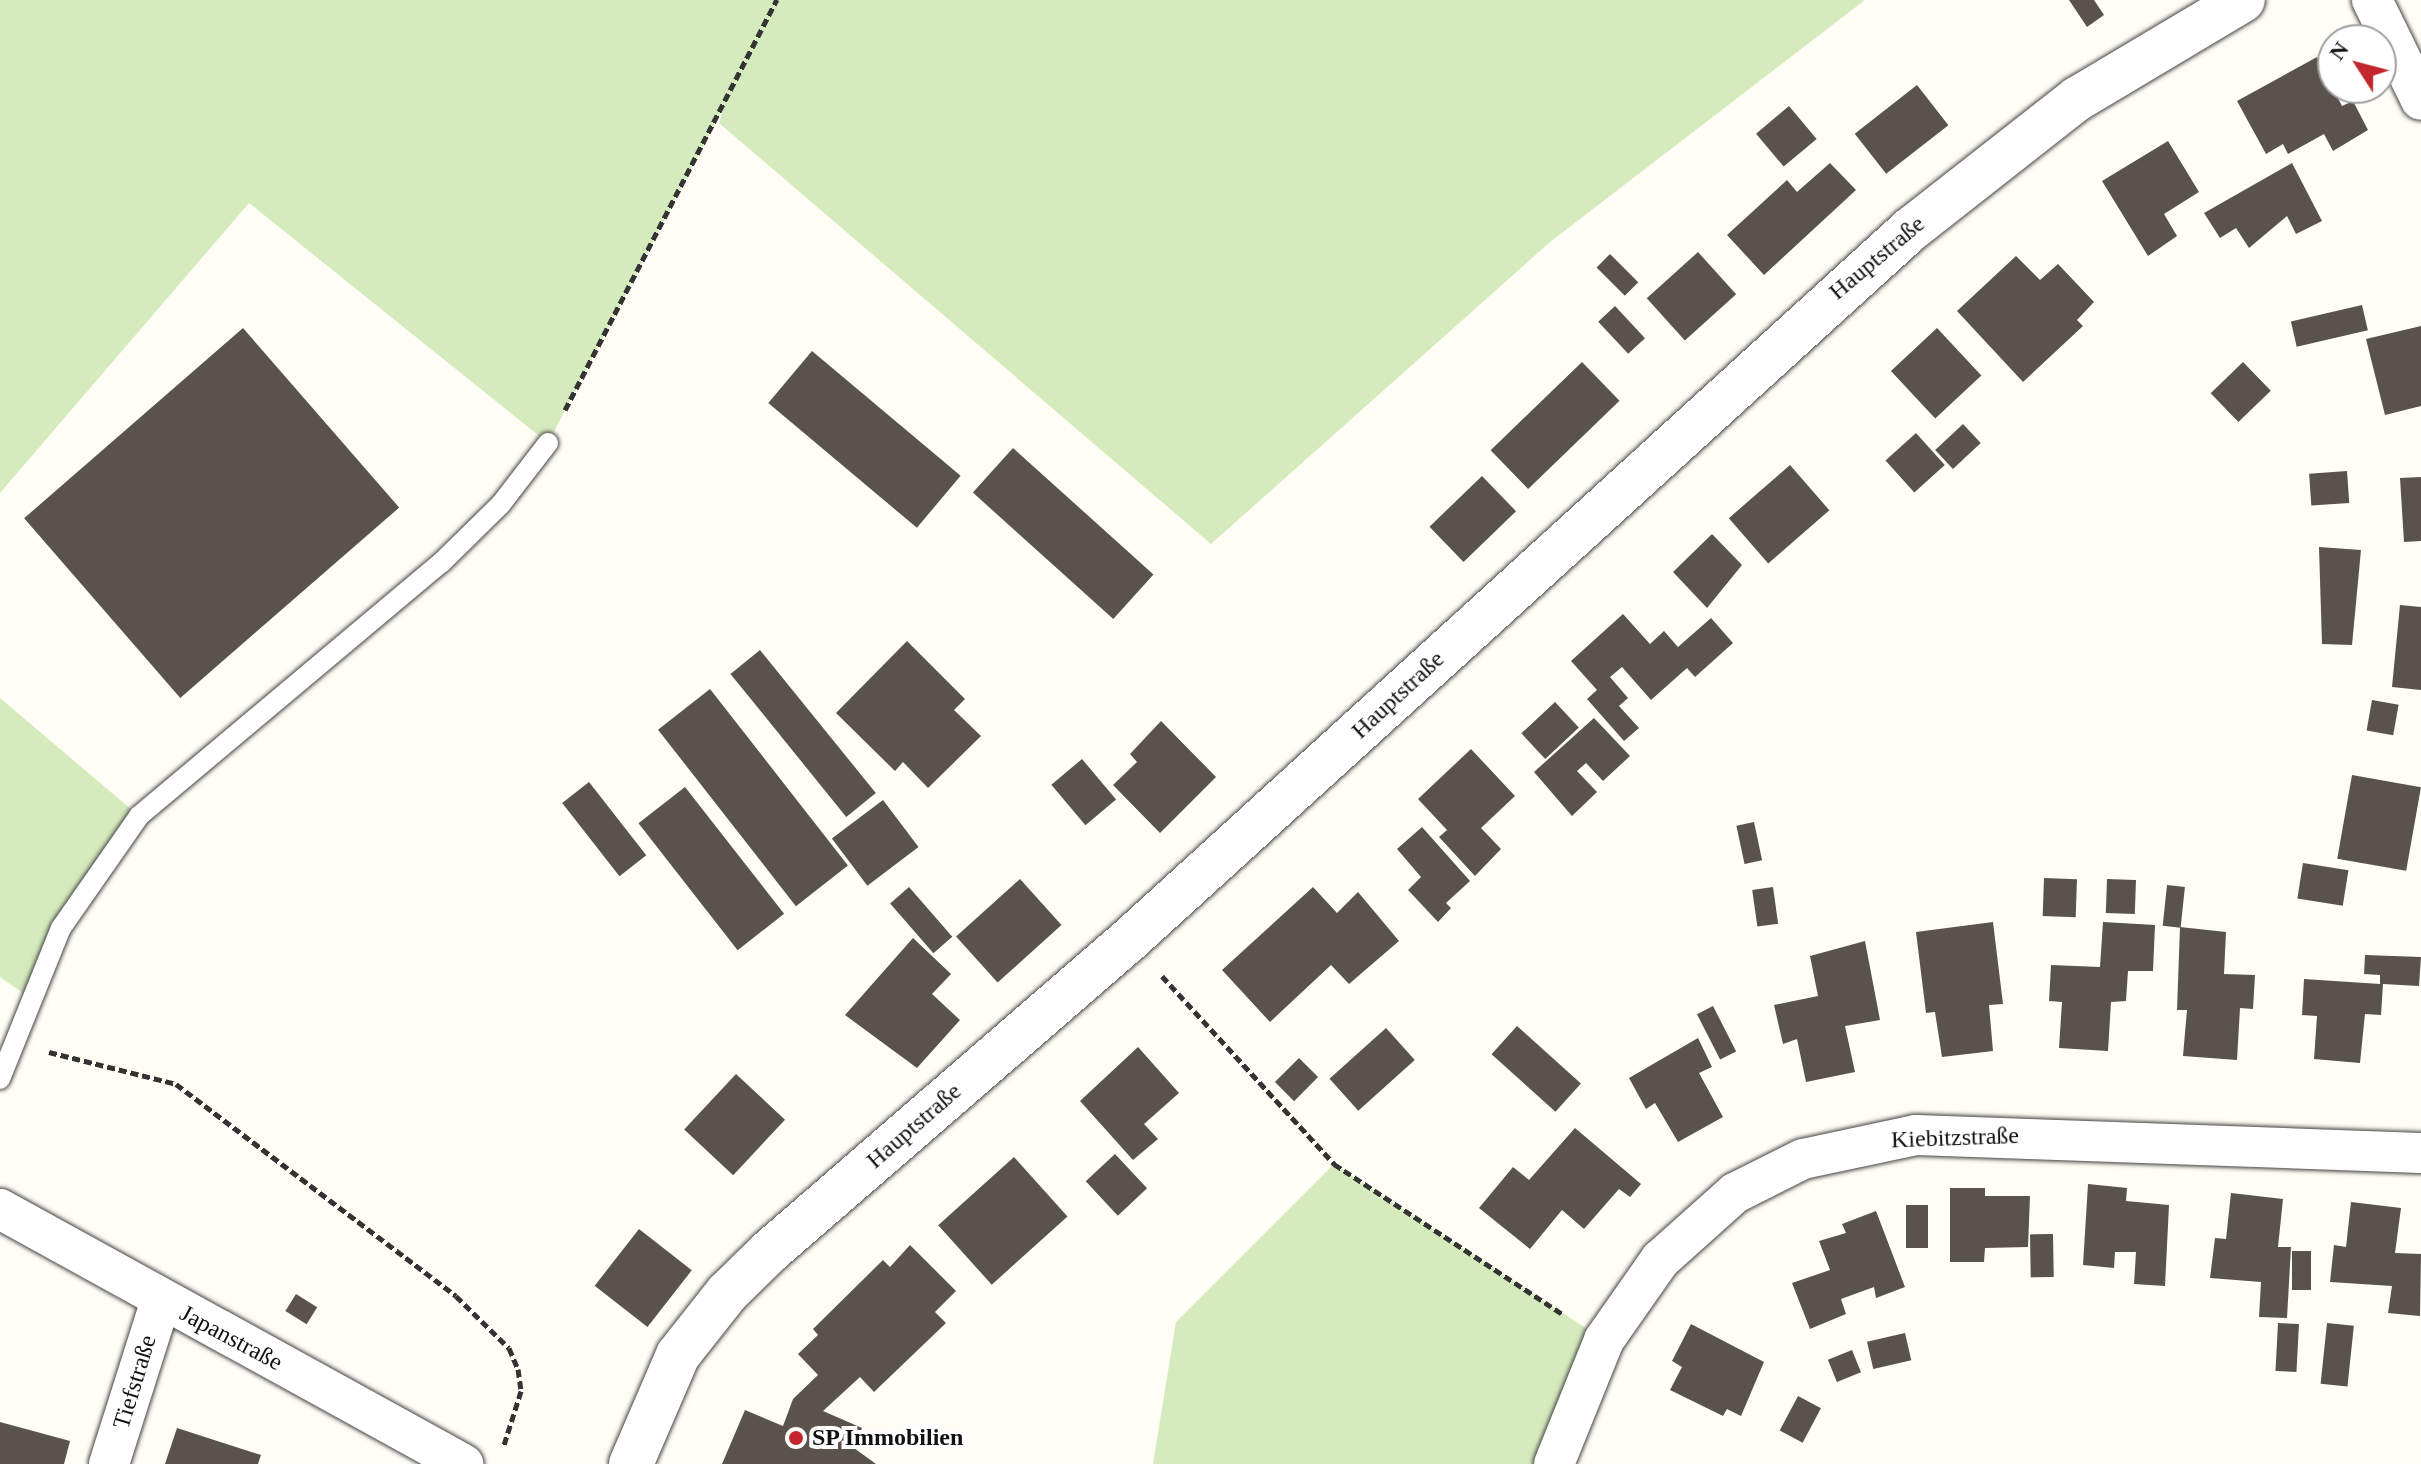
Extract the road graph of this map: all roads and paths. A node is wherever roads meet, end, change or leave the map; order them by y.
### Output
1 (777, 0) edge
2 (2243, 0) edge
3 (2372, 0) edge
4 (2421, 100) edge
5 (548, 443) joint
6 (1129, 940) junction
7 (13, 1044) junction
8 (0, 1079) edge
9 (2420, 1148) edge
10 (0, 1209) edge
11 (161, 1300) junction
12 (1604, 1340) junction
13 (501, 1453) dead end
14 (109, 1464) edge
15 (463, 1464) edge
16 (631, 1464) edge
17 (1554, 1464) edge

1 - 5 path
2 - 6 street, Hauptstraße
3 - 4 street
5 - 7 lane
6 - 12 path
6 - 16 street, Hauptstraße
7 - 8 lane
7 - 13 path
9 - 12 street, Kiebitzstraße
10 - 11 street, Japanstraße
11 - 14 street, Tiefstraße
11 - 15 street, Japanstraße
12 - 17 street, Kiebitzstraße

